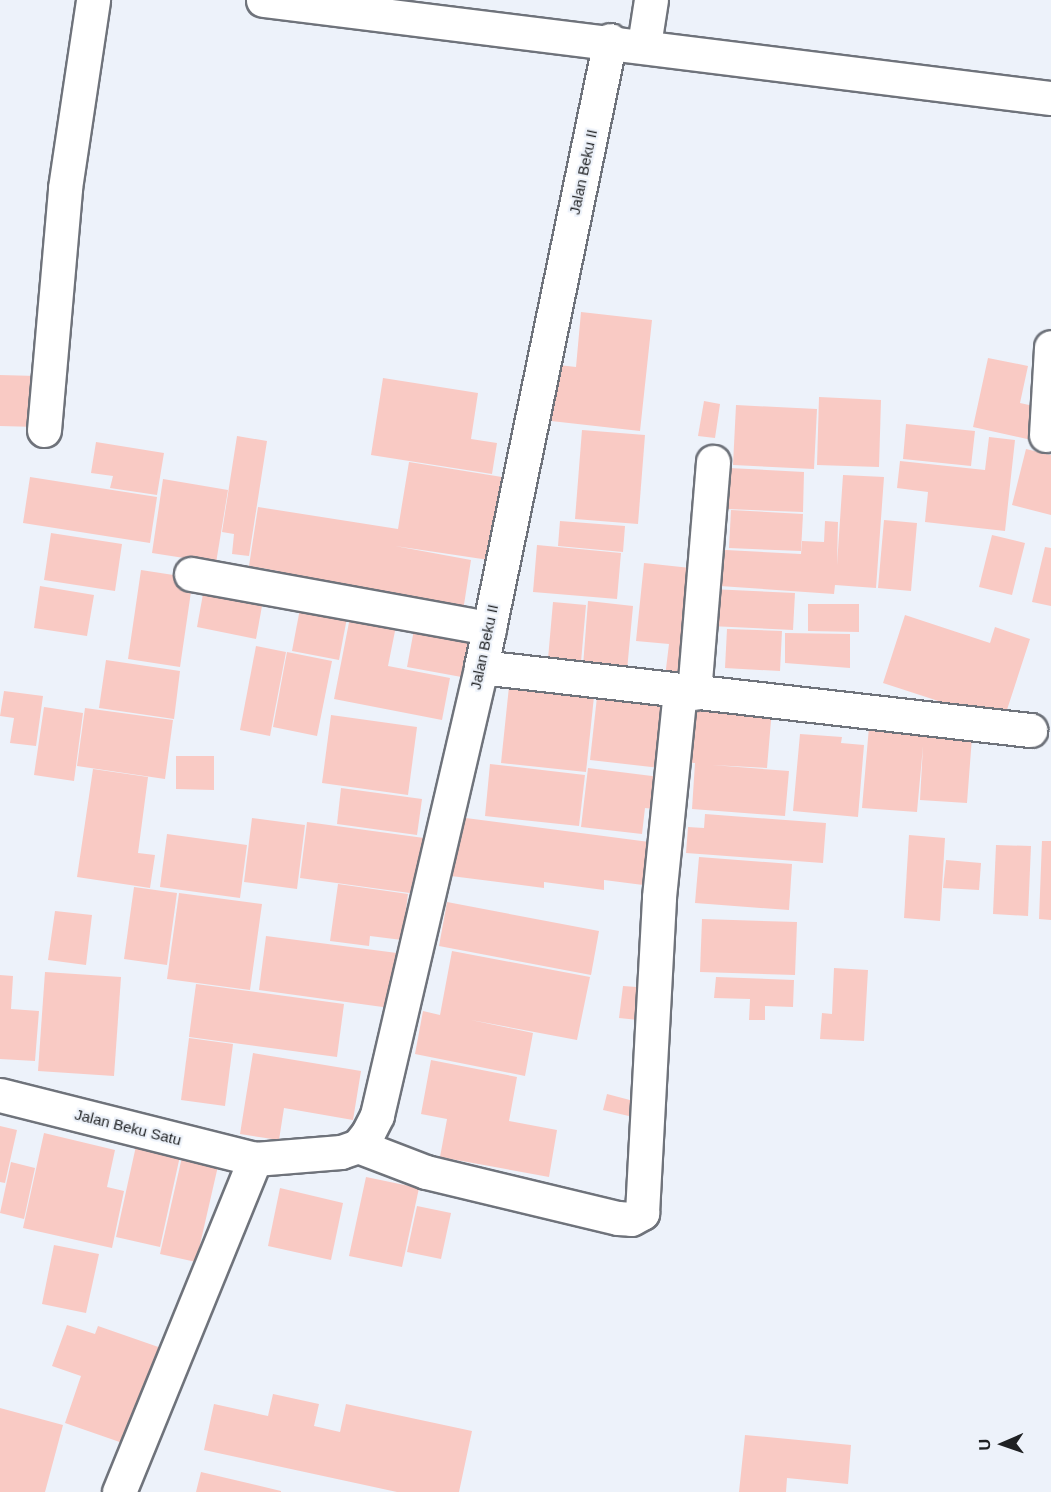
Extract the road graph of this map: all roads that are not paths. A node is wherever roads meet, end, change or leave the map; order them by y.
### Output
1 (93, 0) edge
2 (263, 0) edge
3 (651, 0) edge
4 (610, 40) junction
5 (644, 45) junction
6 (1051, 98) edge
7 (1051, 346) edge
8 (44, 430) dead end
9 (1046, 435) dead end
10 (713, 462) dead end
11 (191, 574) dead end
12 (489, 628) junction
13 (481, 667) junction
14 (687, 692) junction
15 (1030, 730) dead end
16 (0, 1095) edge
17 (358, 1146) junction
18 (255, 1159) junction
19 (118, 1492) edge

1 - 8 street
2 - 4 street
3 - 5 street
4 - 5 street
4 - 12 street, Jalan Beku II
5 - 6 street
7 - 9 street
10 - 14 street
11 - 12 street
12 - 13 street, Jalan Beku II
13 - 14 street
13 - 17 street, Jalan Beku II
14 - 15 street
14 - 17 street
16 - 18 street, Jalan Beku Satu
17 - 18 street
18 - 19 street

